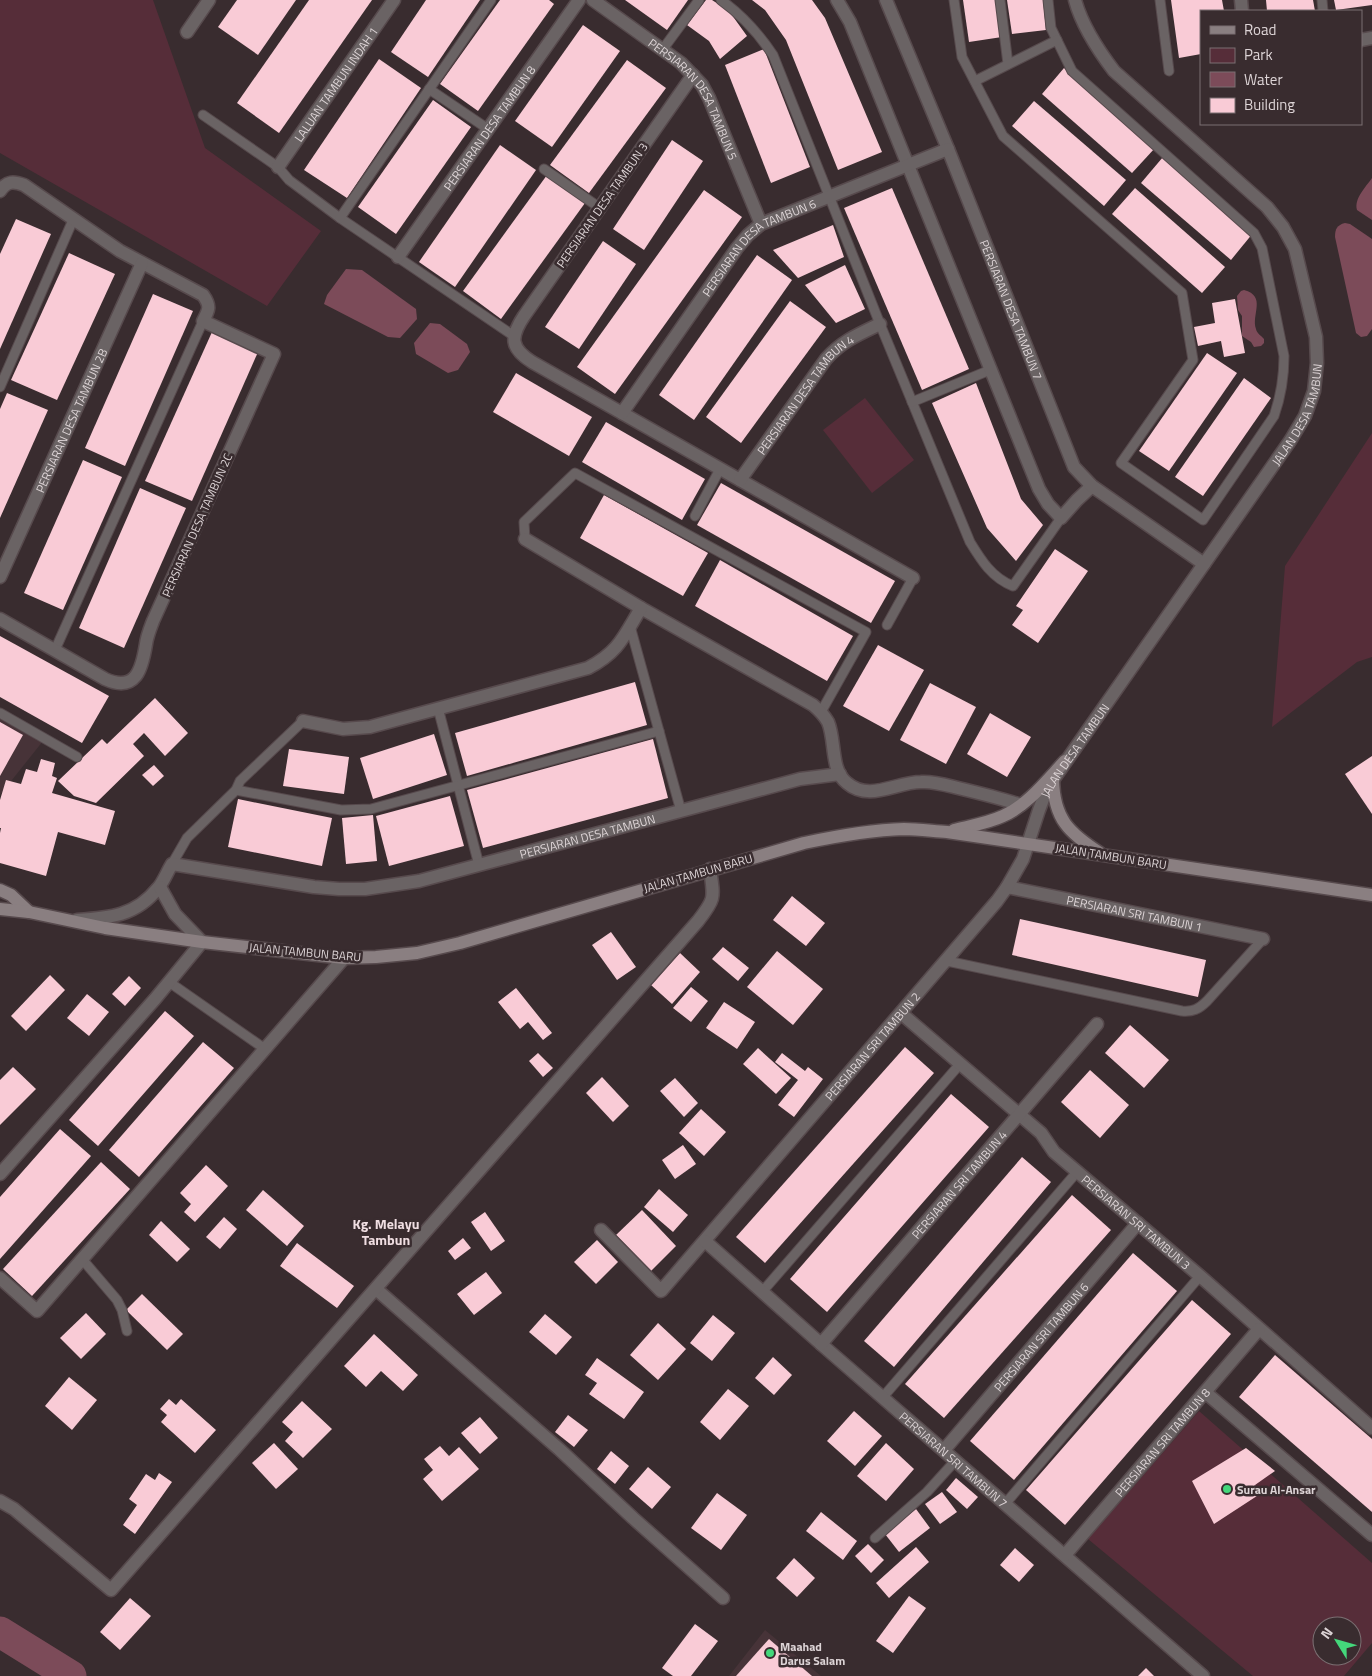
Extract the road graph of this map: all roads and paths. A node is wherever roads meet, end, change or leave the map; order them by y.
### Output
1 (209, 0) edge
2 (394, 0) edge
3 (491, 0) edge
4 (578, 0) edge
5 (593, 0) edge
6 (699, 0) edge
7 (721, 0) edge
8 (837, 0) edge
9 (886, 0) edge
10 (954, 0) edge
11 (1000, 0) edge
12 (1048, 0) edge
13 (1075, 0) edge
14 (1160, 0) edge
15 (187, 32) dead end
16 (1057, 40) junction
17 (663, 49) junction
18 (1008, 64) junction
19 (1169, 70) dead end
20 (693, 75) junction
21 (975, 81) junction
22 (429, 89) junction
23 (203, 115) dead end
24 (488, 129) junction
25 (948, 149) junction
26 (908, 166) junction
27 (278, 167) junction
28 (544, 169) dead end
29 (0, 192) edge
30 (828, 196) junction
31 (600, 208) junction
32 (340, 218) junction
33 (73, 220) junction
34 (761, 224) junction
35 (398, 257) junction
36 (142, 263) junction
37 (204, 321) junction
38 (880, 324) junction
39 (514, 336) junction
40 (990, 370) junction
41 (0, 387) edge
42 (912, 402) junction
43 (622, 413) junction
44 (720, 469) junction
45 (740, 480) junction
46 (1092, 486) junction
47 (695, 516) dead end
48 (1061, 518) junction
49 (525, 539) joint
50 (1204, 564) junction
51 (0, 577) edge
52 (913, 578) joint
53 (641, 608) junction
54 (0, 619) edge
55 (887, 624) dead end
56 (630, 626) junction
57 (55, 650) junction
58 (438, 708) junction
59 (822, 712) junction
60 (0, 713) edge
61 (303, 722) joint
62 (659, 731) junction
63 (77, 757) dead end
64 (1066, 761) junction
65 (840, 774) junction
66 (1053, 780) junction
67 (458, 786) junction
68 (236, 790) junction
69 (1021, 805) junction
70 (681, 812) junction
71 (947, 832) junction
72 (1029, 844) junction
73 (1105, 856) junction
74 (172, 864) junction
75 (479, 865) junction
76 (710, 870) junction
77 (160, 887) junction
78 (1007, 887) junction
79 (0, 890) edge
80 (1372, 895) edge
81 (0, 909) edge
82 (29, 912) junction
83 (68, 921) junction
84 (1262, 939) joint
85 (202, 942) junction
86 (344, 958) junction
87 (947, 961) junction
88 (169, 982) junction
89 (902, 1014) junction
90 (1097, 1024) dead end
91 (265, 1049) junction
92 (960, 1064) junction
93 (1020, 1115) junction
94 (1077, 1172) junction
95 (0, 1174) edge
96 (1138, 1223) junction
97 (601, 1230) dead end
98 (705, 1241) junction
99 (82, 1259) junction
100 (1200, 1276) junction
101 (0, 1278) edge
102 (376, 1289) junction
103 (762, 1292) junction
104 (1258, 1329) junction
105 (127, 1331) dead end
106 (821, 1344) junction
107 (1205, 1392) junction
108 (883, 1398) junction
109 (1372, 1428) edge
110 (944, 1450) junction
111 (956, 1460) junction
112 (0, 1501) edge
113 (1005, 1504) junction
114 (1372, 1535) edge
115 (875, 1538) dead end
116 (1065, 1555) junction
117 (723, 1598) dead end
118 (1203, 1676) edge

1 - 15 street
2 - 27 street, LALUAN TAMBUN INDAH 1
3 - 22 lane
4 - 24 street, PERSIARAN DESA TAMBUN 8
5 - 17 street, PERSIARAN DESA TAMBUN 5
6 - 17 lane
7 - 30 lane
8 - 26 street
9 - 25 street, PERSIARAN DESA TAMBUN 7
10 - 21 lane
11 - 18 lane
12 - 16 lane
13 - 50 street, JALAN DESA TAMBUN
14 - 19 lane
16 - 18 lane
16 - 21 lane
17 - 20 street, PERSIARAN DESA TAMBUN 5
18 - 21 lane
20 - 31 street, PERSIARAN DESA TAMBUN 3
20 - 34 street, PERSIARAN DESA TAMBUN 5
22 - 24 lane
22 - 32 lane
23 - 27 lane
24 - 35 street, PERSIARAN DESA TAMBUN 8
25 - 26 street, PERSIARAN DESA TAMBUN 6
25 - 46 street, PERSIARAN DESA TAMBUN 7
26 - 30 street, PERSIARAN DESA TAMBUN 6
26 - 40 street
27 - 32 lane
28 - 31 lane
29 - 33 street
30 - 34 street, PERSIARAN DESA TAMBUN 6
30 - 38 lane
31 - 39 street, PERSIARAN DESA TAMBUN 3
32 - 35 lane
33 - 36 street
33 - 41 lane
34 - 43 street, PERSIARAN DESA TAMBUN 6
35 - 39 lane
36 - 37 street
36 - 51 street, PERSIARAN DESA TAMBUN 2B
37 - 57 lane
37 - 57 street, PERSIARAN DESA TAMBUN 2C
38 - 42 lane
38 - 45 street, PERSIARAN DESA TAMBUN 4
39 - 43 street
40 - 42 lane
40 - 48 street
42 - 48 lane
43 - 44 street
44 - 45 street
44 - 47 lane
45 - 52 street
46 - 48 street
46 - 50 street, PERSIARAN DESA TAMBUN 7
49 - 53 street
49 - 59 lane
50 - 64 street, JALAN DESA TAMBUN
52 - 55 lane
53 - 56 street
53 - 59 street
54 - 57 street
56 - 58 street
56 - 62 lane
58 - 61 street
58 - 67 lane
59 - 65 street
60 - 63 lane
61 - 68 lane
62 - 67 lane
62 - 70 lane
64 - 66 street, JALAN DESA TAMBUN
64 - 69 main road
65 - 69 street
65 - 70 street, PERSIARAN DESA TAMBUN
66 - 72 street, JALAN DESA TAMBUN
66 - 73 main road
67 - 68 lane
67 - 75 lane
68 - 74 lane
69 - 71 main road
70 - 75 street, PERSIARAN DESA TAMBUN
71 - 72 main road, JALAN TAMBUN BARU
71 - 76 main road, JALAN TAMBUN BARU
72 - 73 main road, JALAN TAMBUN BARU
72 - 78 street, PERSIARAN SRI TAMBUN 2
73 - 80 main road, JALAN TAMBUN BARU
74 - 75 street, PERSIARAN DESA TAMBUN
74 - 77 street
76 - 86 main road, JALAN TAMBUN BARU
76 - 102 street
77 - 83 street
77 - 85 street
78 - 84 street, PERSIARAN SRI TAMBUN 1
78 - 87 street, PERSIARAN SRI TAMBUN 2
79 - 82 main road
81 - 82 main road, JALAN TAMBUN BARU
82 - 83 main road, JALAN TAMBUN BARU
83 - 85 main road, JALAN TAMBUN BARU
84 - 87 lane
85 - 86 main road, JALAN TAMBUN BARU
85 - 88 street
86 - 91 street
87 - 89 street, PERSIARAN SRI TAMBUN 2
88 - 91 lane
88 - 95 street
89 - 92 street, PERSIARAN SRI TAMBUN 3
89 - 98 street, PERSIARAN SRI TAMBUN 2
90 - 93 street, PERSIARAN SRI TAMBUN 4
91 - 99 street
92 - 93 street, PERSIARAN SRI TAMBUN 3
92 - 103 lane
93 - 94 street, PERSIARAN SRI TAMBUN 3
93 - 106 street, PERSIARAN SRI TAMBUN 4
94 - 96 street, PERSIARAN SRI TAMBUN 3
94 - 108 lane
96 - 100 street, PERSIARAN SRI TAMBUN 3
96 - 110 street, PERSIARAN SRI TAMBUN 6
97 - 98 street, PERSIARAN SRI TAMBUN 2
98 - 103 street, PERSIARAN SRI TAMBUN 7
99 - 101 street
99 - 105 lane
100 - 104 street, PERSIARAN SRI TAMBUN 3
100 - 113 lane
102 - 112 street
102 - 117 street
103 - 106 street, PERSIARAN SRI TAMBUN 7
104 - 107 street, PERSIARAN SRI TAMBUN 8
104 - 109 street, PERSIARAN SRI TAMBUN 3
106 - 108 street, PERSIARAN SRI TAMBUN 7
107 - 114 street
107 - 116 street, PERSIARAN SRI TAMBUN 8
108 - 110 street, PERSIARAN SRI TAMBUN 7
110 - 111 street, PERSIARAN SRI TAMBUN 7
111 - 113 street, PERSIARAN SRI TAMBUN 7
111 - 115 lane
113 - 116 street, PERSIARAN SRI TAMBUN 7
116 - 118 street, PERSIARAN SRI TAMBUN 7

